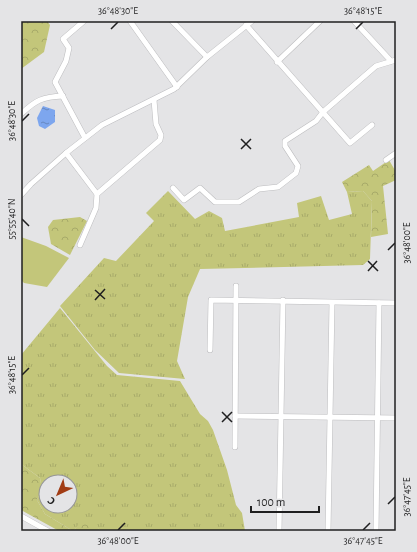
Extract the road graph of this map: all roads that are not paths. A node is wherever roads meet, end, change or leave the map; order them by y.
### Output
1 (84, 21) edge
2 (130, 21) edge
3 (172, 21) edge
4 (252, 21) edge
5 (320, 21) edge
6 (354, 21) edge
7 (246, 25) junction
8 (207, 57) junction
9 (394, 61) edge
10 (277, 62) junction
11 (177, 87) junction
12 (63, 96) junction
13 (154, 100) junction
14 (323, 112) junction
15 (21, 114) edge
16 (372, 125) dead end
17 (85, 138) junction
18 (66, 153) junction
19 (396, 153) edge
20 (386, 160) dead end
21 (173, 188) dead end
22 (97, 194) junction
23 (21, 195) edge
24 (80, 245) dead end
25 (236, 286) dead end
26 (236, 300) junction
27 (284, 300) junction
28 (379, 303) junction
29 (396, 303) edge
30 (332, 304) junction
31 (210, 350) dead end
32 (235, 416) junction
33 (282, 417) junction
34 (329, 417) junction
35 (377, 418) junction
36 (396, 418) edge
37 (235, 447) dead end
38 (21, 516) edge
39 (48, 531) edge
40 (279, 531) edge
41 (328, 531) edge
42 (376, 531) edge

1 - 12 street
2 - 11 street
3 - 8 street
4 - 7 street
5 - 10 street
6 - 9 street
7 - 8 street
7 - 10 street
8 - 11 street
9 - 14 street
10 - 14 street
11 - 13 street
12 - 15 street
12 - 17 street
13 - 17 street
13 - 22 street
14 - 16 street
14 - 21 street
17 - 18 street
18 - 22 street
18 - 23 street
19 - 20 street
22 - 24 street
25 - 26 street
26 - 27 street
26 - 31 street
26 - 32 street
27 - 30 street
27 - 33 street
28 - 29 street
28 - 30 street
28 - 35 street
30 - 34 street
32 - 33 street
32 - 37 street
33 - 34 street
33 - 40 street
34 - 35 street
34 - 41 street
35 - 36 street
35 - 42 street
38 - 39 street

